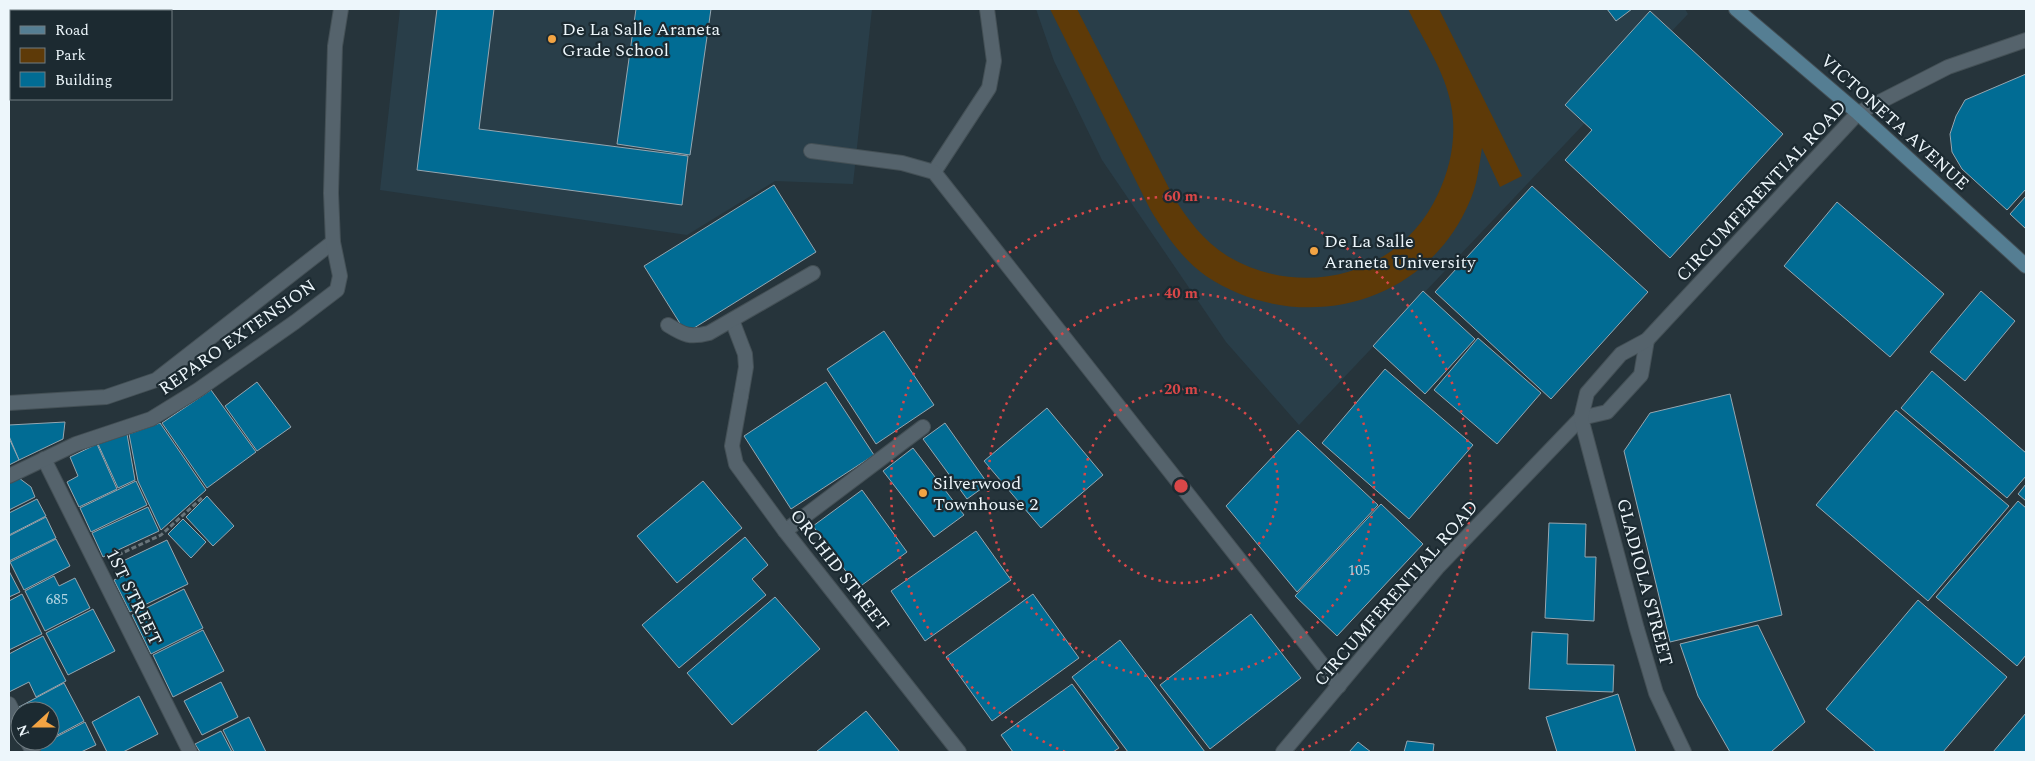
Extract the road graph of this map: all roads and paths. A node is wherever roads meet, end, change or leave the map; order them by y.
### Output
1 (342, 9) edge
2 (987, 9) edge
3 (1736, 9) edge
4 (2026, 40) edge
5 (1858, 113) junction
6 (811, 151) dead end
7 (934, 172) junction
8 (333, 242) junction
9 (2026, 266) edge
10 (813, 273) dead end
11 (732, 320) junction
12 (668, 325) dead end
13 (1646, 340) junction
14 (9, 402) edge
15 (1581, 418) junction
16 (923, 427) dead end
17 (44, 459) junction
18 (9, 476) edge
19 (203, 497) dead end
20 (785, 531) junction
21 (97, 565) junction
22 (1339, 686) junction
23 (190, 752) edge
24 (959, 752) edge
25 (1284, 752) edge
26 (1684, 752) edge

1 - 8 street, REPARO EXTENSION
2 - 7 street
3 - 5 main road, VICTONETA AVENUE
4 - 5 street, CIRCUMFERENTIAL ROAD
5 - 9 main road, VICTONETA AVENUE
5 - 13 street, CIRCUMFERENTIAL ROAD
6 - 7 street
7 - 22 street
8 - 14 street
8 - 17 street, REPARO EXTENSION
10 - 11 street
11 - 12 street
11 - 20 street, ORCHID STREET
13 - 15 street, CIRCUMFERENTIAL ROAD
13 - 15 street
15 - 22 street, CIRCUMFERENTIAL ROAD
15 - 26 street, GLADIOLA STREET
16 - 20 street
17 - 18 street, REPARO EXTENSION
17 - 21 street, 1ST STREET
19 - 21 path
20 - 24 street, ORCHID STREET
21 - 23 street, 1ST STREET
22 - 25 street, CIRCUMFERENTIAL ROAD

